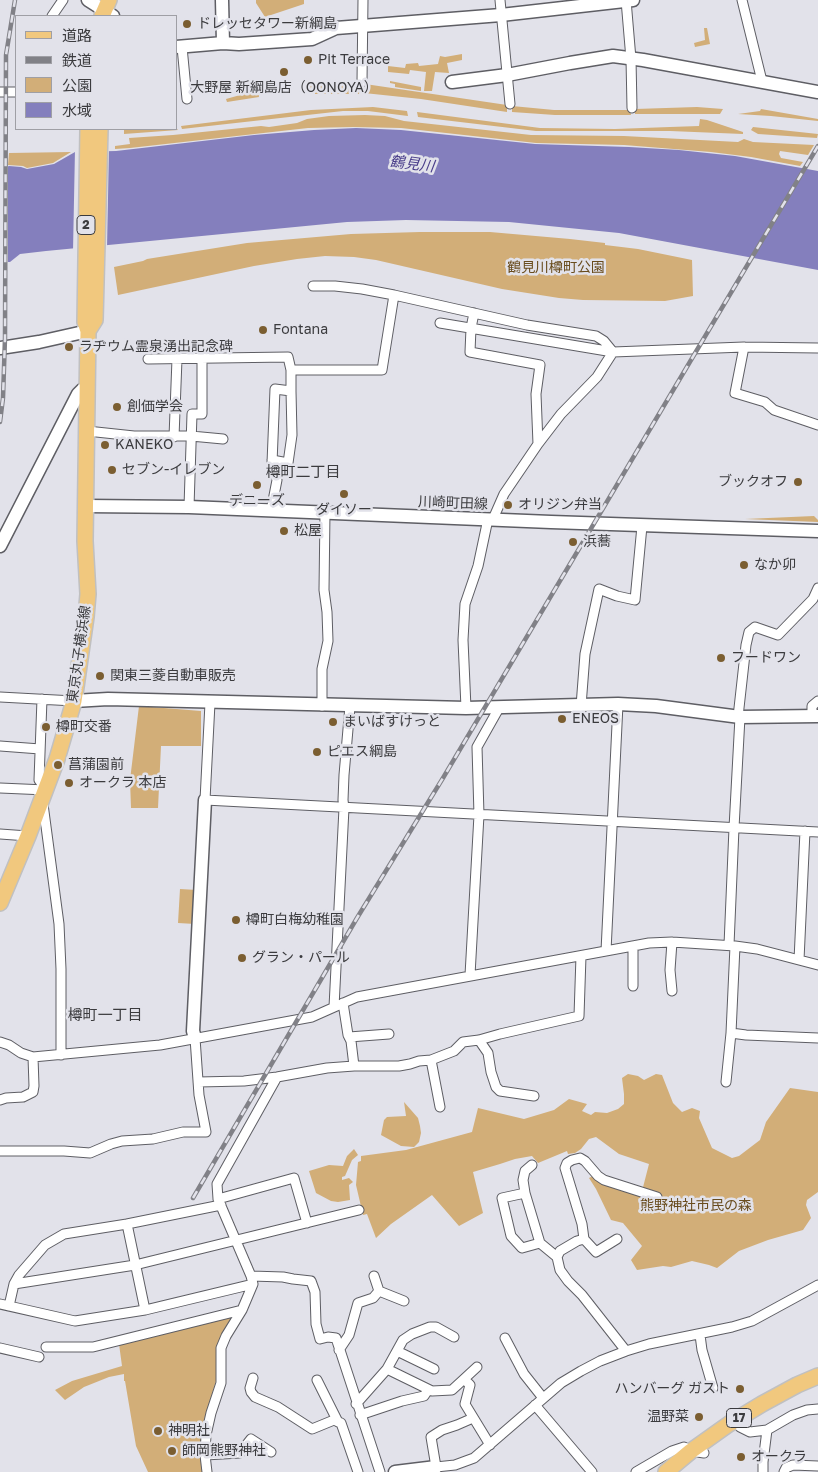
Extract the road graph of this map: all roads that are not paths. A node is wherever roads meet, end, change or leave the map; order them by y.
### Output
1 (63, 0) edge
2 (88, 0) edge
3 (222, 0) edge
4 (363, 0) edge
5 (500, 0) edge
6 (628, 0) edge
7 (742, 0) edge
8 (107, 11) edge
9 (53, 15) edge
10 (501, 15) junction
11 (363, 27) junction
12 (223, 43) junction
13 (179, 47) edge
14 (631, 58) junction
15 (507, 75) junction
16 (762, 81) junction
17 (362, 82) dead end
18 (452, 82) dead end
19 (0, 92) edge
20 (15, 92) edge
21 (818, 92) edge
22 (187, 99) dead end
23 (510, 104) dead end
24 (632, 108) dead end
25 (88, 130) edge
26 (100, 130) edge
27 (312, 286) dead end
28 (394, 295) junction
29 (474, 313) junction
30 (440, 323) dead end
31 (89, 324) junction
32 (471, 328) junction
33 (744, 347) junction
34 (0, 348) edge
35 (818, 348) edge
36 (613, 352) junction
37 (148, 359) dead end
38 (177, 359) junction
39 (202, 359) junction
40 (291, 370) junction
41 (88, 386) junction
42 (291, 391) junction
43 (818, 425) edge
44 (87, 431) junction
45 (174, 436) junction
46 (191, 436) junction
47 (223, 439) dead end
48 (538, 444) junction
49 (272, 460) junction
50 (86, 506) junction
51 (189, 507) junction
52 (271, 511) junction
53 (325, 512) junction
54 (490, 519) junction
55 (642, 526) junction
56 (818, 531) edge
57 (0, 546) edge
58 (818, 588) edge
59 (0, 697) edge
60 (42, 699) junction
61 (74, 701) junction
62 (818, 701) edge
63 (210, 702) junction
64 (618, 704) junction
65 (322, 706) junction
66 (350, 706) junction
67 (581, 706) junction
68 (466, 708) junction
69 (499, 708) junction
70 (815, 716) edge
71 (739, 717) junction
72 (0, 746) edge
73 (40, 749) junction
74 (0, 788) edge
75 (44, 794) junction
76 (205, 800) junction
77 (344, 808) junction
78 (479, 815) junction
79 (612, 821) junction
80 (734, 828) junction
81 (805, 831) junction
82 (818, 832) edge
83 (0, 834) edge
84 (28, 836) junction
85 (0, 903) edge
86 (672, 942) junction
87 (633, 946) junction
88 (732, 946) junction
89 (606, 951) junction
90 (581, 956) junction
91 (799, 960) junction
92 (818, 964) edge
93 (470, 975) junction
94 (634, 986) dead end
95 (672, 991) dead end
96 (343, 1003) junction
97 (334, 1007) junction
98 (731, 1033) junction
99 (389, 1034) dead end
100 (195, 1038) junction
101 (350, 1038) junction
102 (818, 1038) edge
103 (479, 1040) junction
104 (0, 1042) edge
105 (61, 1055) junction
106 (33, 1057) junction
107 (431, 1060) junction
108 (354, 1066) junction
109 (277, 1077) junction
110 (198, 1082) junction
111 (726, 1082) dead end
112 (534, 1096) dead end
113 (0, 1100) edge
114 (440, 1106) dead end
115 (0, 1151) edge
116 (532, 1165) dead end
117 (525, 1194) junction
118 (657, 1197) dead end
119 (219, 1202) junction
120 (359, 1210) dead end
121 (307, 1223) junction
122 (126, 1224) junction
123 (584, 1239) junction
124 (236, 1240) junction
125 (617, 1240) dead end
126 (540, 1244) junction
127 (556, 1257) junction
128 (135, 1265) junction
129 (374, 1276) dead end
130 (252, 1280) junction
131 (14, 1284) junction
132 (818, 1284) edge
133 (379, 1291) junction
134 (404, 1301) dead end
135 (5, 1305) edge
136 (145, 1310) junction
137 (242, 1310) junction
138 (700, 1335) junction
139 (454, 1337) dead end
140 (505, 1338) dead end
141 (46, 1347) dead end
142 (0, 1348) edge
143 (339, 1350) junction
144 (396, 1351) junction
145 (626, 1351) junction
146 (40, 1357) dead end
147 (477, 1367) dead end
148 (434, 1369) dead end
149 (387, 1370) junction
150 (818, 1376) edge
151 (253, 1378) dead end
152 (464, 1379) junction
153 (317, 1380) dead end
154 (818, 1386) edge
155 (713, 1388) dead end
156 (428, 1390) junction
157 (543, 1398) junction
158 (356, 1404) junction
159 (535, 1405) junction
160 (818, 1409) edge
161 (360, 1415) junction
162 (472, 1418) junction
163 (338, 1422) junction
164 (740, 1427) junction
165 (767, 1430) junction
166 (490, 1445) junction
167 (270, 1452) dead end
168 (698, 1452) junction
169 (205, 1454) junction
170 (818, 1466) edge
171 (435, 1469) edge
172 (208, 1472) edge
173 (358, 1472) edge
174 (380, 1472) edge
175 (395, 1472) edge
176 (592, 1472) edge
177 (636, 1472) edge
178 (666, 1472) edge
179 (681, 1472) edge
180 (764, 1472) edge
181 (784, 1472) edge

1 - 9 street
2 - 8 street
3 - 12 street
4 - 11 street
5 - 10 street
6 - 10 street
6 - 14 street
7 - 16 street
10 - 11 street
10 - 15 street
11 - 12 street
11 - 17 street
12 - 13 street
13 - 22 street
14 - 15 street
14 - 16 street
14 - 24 street
15 - 18 street
15 - 23 street
16 - 21 street
19 - 20 street
25 - 31 main road, 東京丸子横浜線 / 2
26 - 31 main road, 東京丸子横浜線 / 2
27 - 28 street
28 - 29 street
28 - 40 street
29 - 32 street
29 - 36 street
30 - 32 street
31 - 34 street
31 - 41 main road, 東京丸子横浜線 / 2
32 - 36 street
32 - 48 street
33 - 35 street
33 - 36 street
33 - 43 street
36 - 48 street
37 - 38 street
38 - 39 street
38 - 45 street
39 - 40 street
39 - 46 street
40 - 42 street
41 - 44 main road, 東京丸子横浜線 / 2
41 - 57 street
42 - 49 street
42 - 49 street
44 - 45 street
44 - 50 main road, 東京丸子横浜線 / 2
45 - 46 street
46 - 47 street
46 - 51 street
48 - 54 street
49 - 52 street
50 - 51 street, 川崎町田線
50 - 61 main road, 東京丸子横浜線 / 2
51 - 52 street, 川崎町田線
52 - 53 street, 川崎町田線
53 - 54 street, 川崎町田線
53 - 65 street
54 - 55 street, 川崎町田線
54 - 68 street
55 - 56 street, 川崎町田線
55 - 67 street
58 - 71 street
59 - 60 street
60 - 61 street
60 - 73 street
61 - 63 street
61 - 75 main road, 東京丸子横浜線 / 2
62 - 70 street
63 - 65 street
63 - 76 street
64 - 67 street
64 - 71 street
64 - 79 street
65 - 66 street
66 - 68 street
66 - 77 street
67 - 69 street
68 - 69 street
69 - 78 street
70 - 71 street
71 - 80 street
72 - 73 street
73 - 75 street
74 - 75 street
75 - 84 main road, 東京丸子横浜線 / 2
75 - 105 street
76 - 77 street
76 - 100 street
77 - 78 street
77 - 97 street
78 - 79 street
78 - 93 street
79 - 80 street
79 - 89 street
80 - 81 street
80 - 88 street
81 - 82 street
81 - 91 street
83 - 84 street
84 - 85 main road, 東京丸子横浜線 / 2
86 - 87 street
86 - 88 street
86 - 95 street
87 - 89 street
87 - 94 street
88 - 91 street
88 - 98 street
89 - 90 street
90 - 93 street
90 - 103 street
91 - 92 street
93 - 96 street
96 - 97 street
96 - 101 street
97 - 100 street
98 - 102 street
98 - 111 street
99 - 101 street
100 - 105 street
100 - 110 street
101 - 108 street
103 - 107 street
103 - 112 street
104 - 106 street
105 - 106 street
106 - 113 street
107 - 108 street
107 - 114 street
108 - 109 street
109 - 110 street
109 - 119 street
110 - 115 street
116 - 117 street
117 - 126 street
117 - 126 street
118 - 123 street
119 - 121 street
119 - 122 street
119 - 124 street
120 - 121 street
121 - 124 street
122 - 128 street
122 - 131 street
123 - 125 street
123 - 127 street
124 - 128 street
124 - 130 street
126 - 127 street
127 - 145 street
128 - 131 street
128 - 136 street
129 - 133 street
130 - 136 street
130 - 137 street
130 - 143 street
131 - 135 street
132 - 138 street
133 - 134 street
133 - 143 street
135 - 136 street
137 - 141 street
137 - 169 street
138 - 145 street
138 - 155 street
139 - 144 street
140 - 157 street
142 - 146 street
143 - 158 street
144 - 148 street
144 - 149 street
145 - 157 street
147 - 152 street
149 - 156 street
149 - 158 street
150 - 168 main road, 17
151 - 163 street
152 - 156 street
152 - 162 street
153 - 163 street
154 - 164 main road, 17
156 - 161 street
157 - 159 street
158 - 161 street
159 - 166 street
159 - 176 street
160 - 165 street
161 - 174 street
162 - 166 street
162 - 171 street
163 - 173 street
164 - 165 street
164 - 168 main road, 17
165 - 180 street
166 - 171 street
167 - 169 street
168 - 177 street
168 - 178 main road, 17
168 - 179 main road, 17
169 - 172 street
170 - 181 street
171 - 175 street

